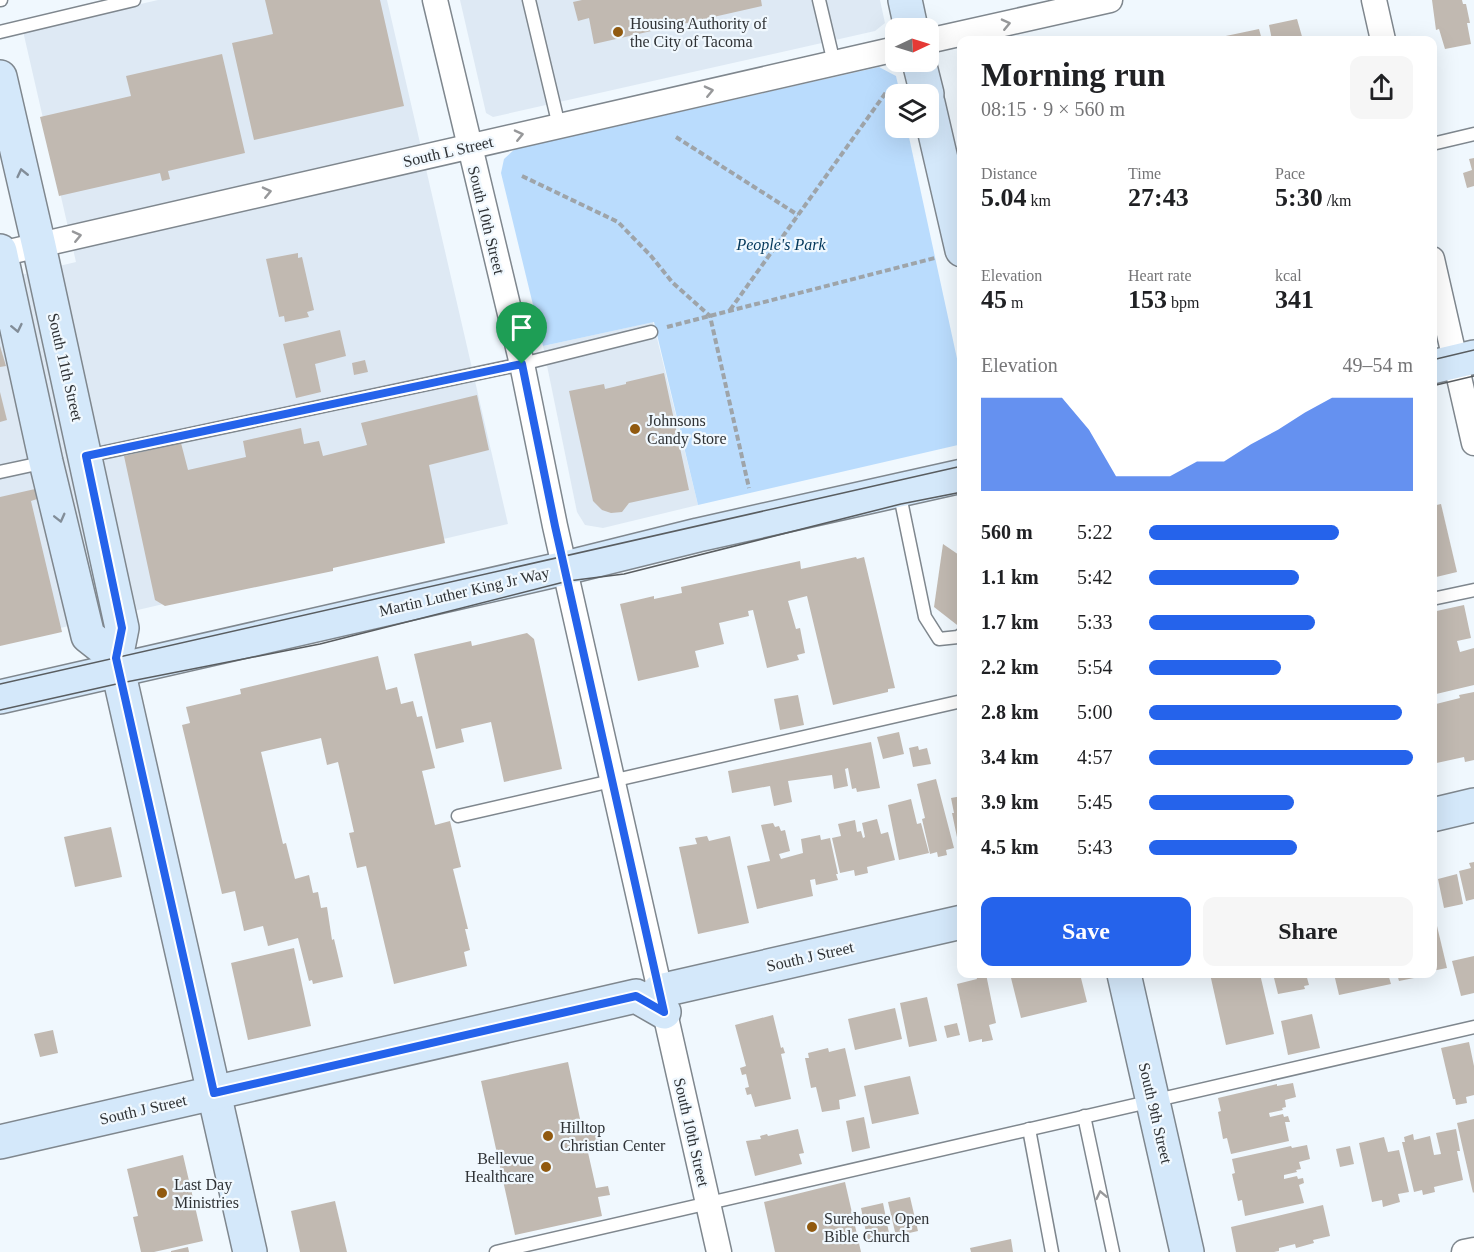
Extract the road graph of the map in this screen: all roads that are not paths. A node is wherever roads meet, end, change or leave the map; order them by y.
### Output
1 (134, 0) edge
2 (435, 0) edge
3 (529, 0) edge
4 (819, 0) edge
5 (905, 0) edge
6 (1110, 0) edge
7 (1374, 0) edge
8 (909, 18) edge
9 (0, 32) edge
10 (1382, 36) edge
11 (939, 39) edge
12 (885, 51) edge
13 (834, 63) junction
14 (0, 77) edge
15 (559, 126) junction
16 (1474, 134) edge
17 (934, 138) edge
18 (1437, 143) edge
19 (469, 146) junction
20 (39, 246) junction
21 (0, 253) edge
22 (952, 253) edge
23 (1437, 282) edge
24 (651, 332) road end
25 (1454, 362) edge
26 (522, 364) junction
27 (1474, 443) edge
28 (86, 456) junction
29 (46, 462) junction
30 (0, 472) edge
31 (957, 477) edge
32 (898, 490) junction
33 (565, 568) junction
34 (1474, 590) edge
35 (1437, 597) edge
36 (957, 637) edge
37 (117, 664) junction
38 (0, 697) edge
39 (957, 702) edge
40 (613, 782) junction
41 (1474, 805) edge
42 (1437, 814) edge
43 (458, 816) dead end
44 (957, 923) edge
45 (1125, 978) edge
46 (653, 991) junction
47 (1474, 1027) edge
48 (214, 1093) junction
49 (1153, 1099) junction
50 (1084, 1116) junction
51 (1029, 1129) junction
52 (0, 1142) edge
53 (708, 1204) junction
54 (1474, 1250) edge
55 (250, 1252) edge
56 (496, 1252) edge
57 (719, 1252) edge
58 (1052, 1252) edge
59 (1113, 1252) edge
60 (1187, 1252) edge
61 (1464, 1252) edge

1 - 9 lane
2 - 19 street, South 10th Street
3 - 15 lane
4 - 13 lane
5 - 8 main road
11 -> 6 street
7 - 10 street
12 - 13 street, South L Street
15 -> 13 street, South L Street
20 -> 14 main road, South 11th Street
19 -> 15 street, South L Street
16 - 18 lane
17 - 22 main road
20 -> 19 street, South L Street
19 - 26 street, South 10th Street
20 - 21 street, South L Street
20 - 28 main road, South 11th Street
21 -> 29 main road
23 - 25 street
24 - 26 lane
25 - 27 street
26 - 28 lane
26 - 33 street, South 10th Street
28 - 37 main road, South 11th Street
29 - 30 lane
29 -> 37 main road
31 - 32 main road, Martin Luther King Jr Way
32 - 33 main road, Martin Luther King Jr Way
32 - 36 lane
33 - 37 main road, Martin Luther King Jr Way
33 - 40 street, South 10th Street
34 - 35 lane
37 - 38 main road, Martin Luther King Jr Way
37 - 48 main road, South 11th Street
39 - 40 lane
40 - 43 lane
40 - 46 street, South 10th Street
41 - 42 main road
44 - 46 main road, South J Street
45 - 49 main road, South 9th Street
46 - 48 main road, South J Street
46 - 53 street, South 10th Street
47 - 49 lane
48 - 52 main road, South J Street
48 - 55 main road, South 11th Street
49 - 50 lane
49 - 60 main road, South 9th Street
50 - 51 lane
59 -> 50 lane
51 - 53 lane
51 - 58 lane
53 - 56 lane
53 - 57 street, South 10th Street
54 - 61 street

